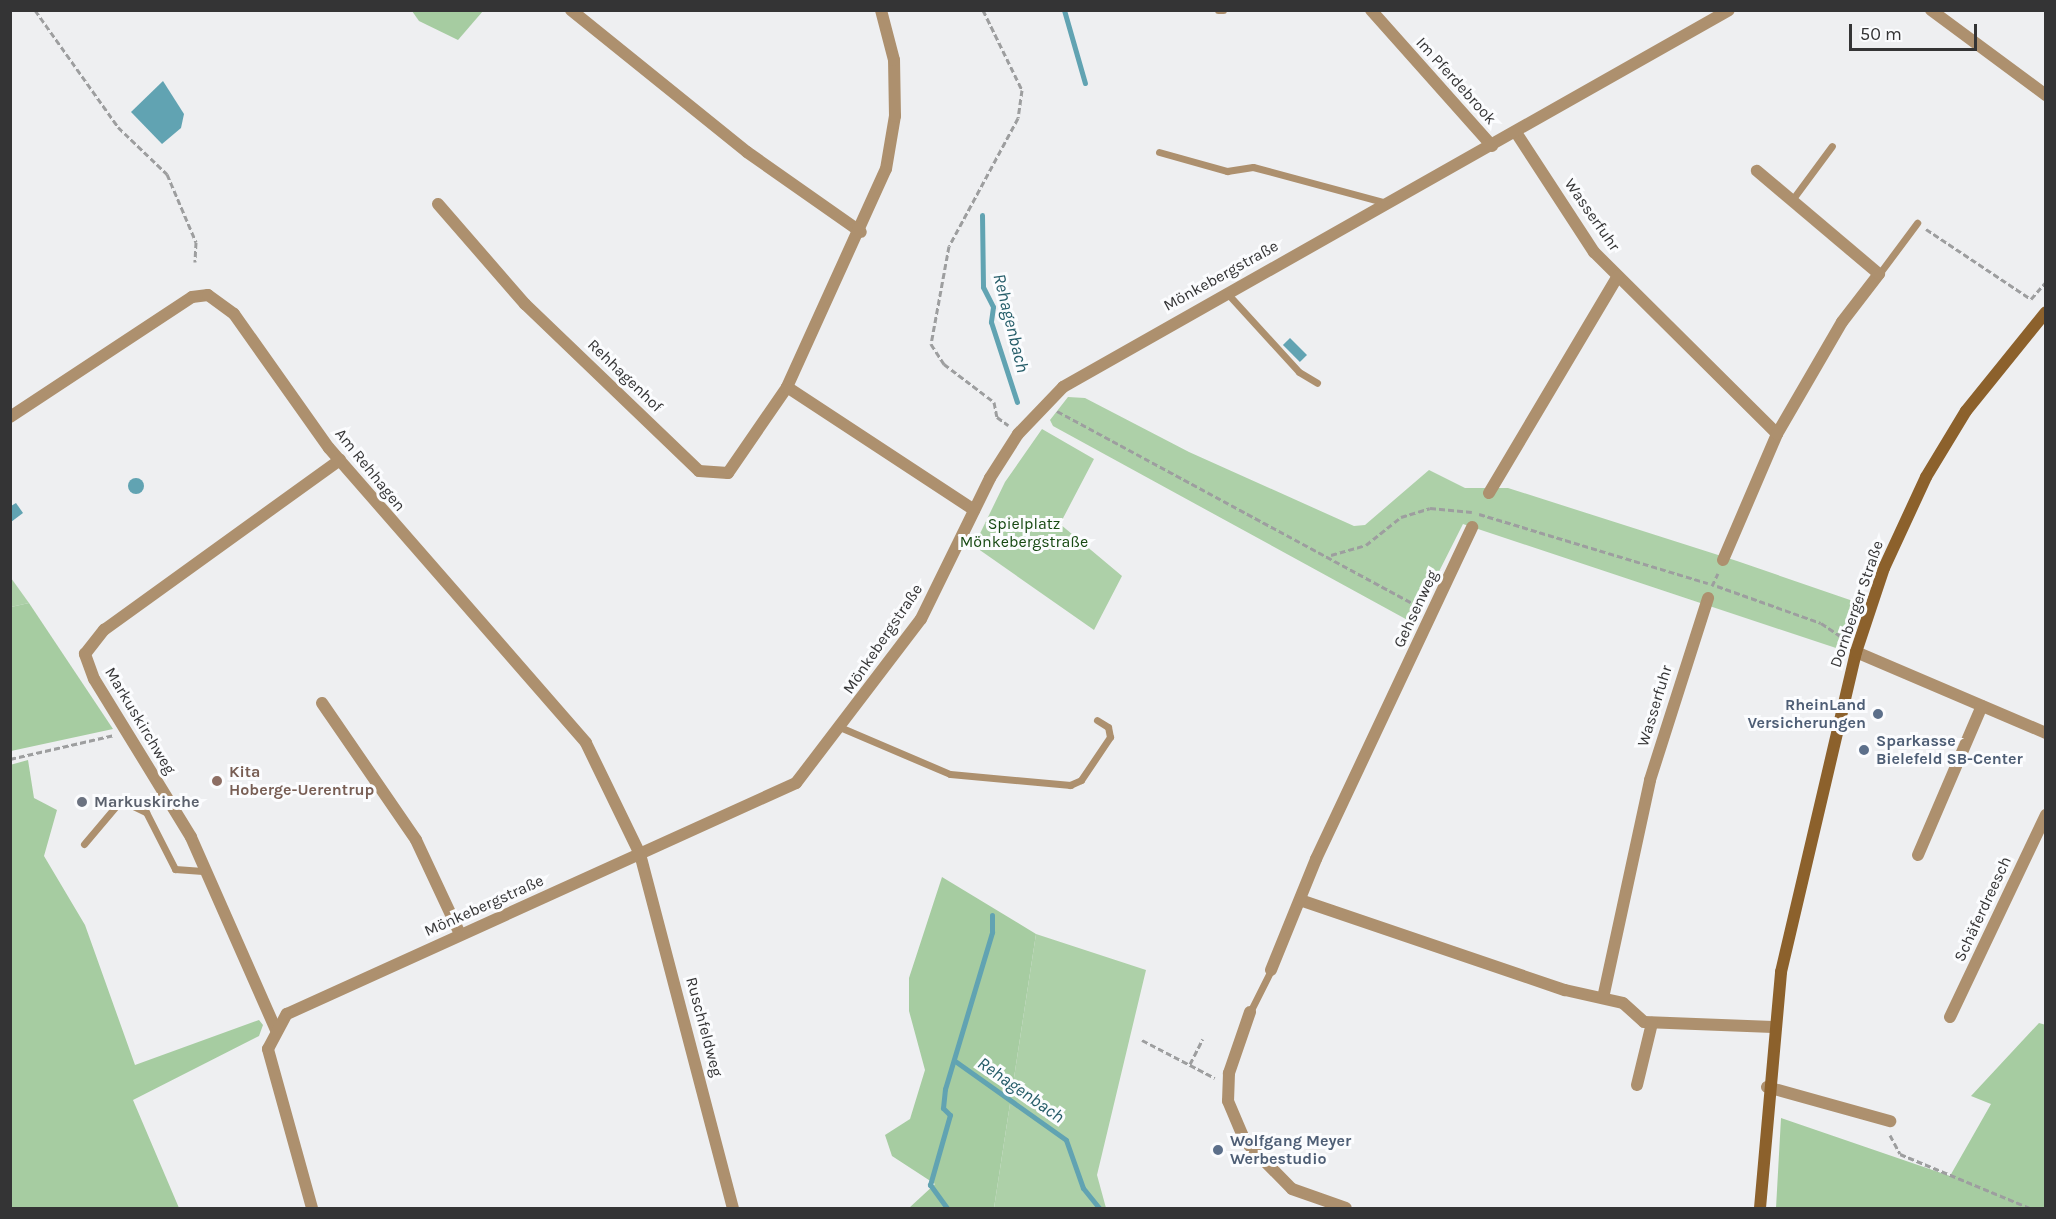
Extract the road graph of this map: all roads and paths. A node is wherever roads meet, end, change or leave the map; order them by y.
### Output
1 (35, 10) edge
2 (572, 10) edge
3 (881, 10) edge
4 (983, 10) edge
5 (1218, 10) edge
6 (1223, 10) edge
7 (1371, 10) edge
8 (1729, 10) edge
9 (1931, 10) edge
10 (2046, 95) edge
11 (1518, 134) junction
12 (1492, 146) junction
13 (1832, 146) dead end
14 (1159, 152) dead end
15 (1757, 171) dead end
16 (1792, 200) junction
17 (1387, 203) junction
18 (438, 204) dead end
19 (1917, 223) joint
20 (861, 232) junction
21 (195, 262) dead end
22 (1879, 274) junction
23 (1618, 276) junction
24 (2046, 282) edge
25 (1226, 292) junction
26 (2046, 312) edge
27 (1317, 383) dead end
28 (788, 387) junction
29 (1045, 405) junction
30 (10, 417) edge
31 (1018, 434) junction
32 (1777, 434) junction
33 (340, 460) junction
34 (1489, 493) joint
35 (974, 510) junction
36 (1479, 514) junction
37 (1472, 527) joint
38 (1331, 555) junction
39 (1723, 560) joint
40 (1713, 584) junction
41 (1708, 598) joint
42 (1433, 615) junction
43 (1847, 641) dead end
44 (1856, 652) junction
45 (322, 703) dead end
46 (1982, 706) junction
47 (1096, 720) dead end
48 (842, 728) junction
49 (129, 732) junction
50 (2046, 733) edge
51 (10, 759) edge
52 (2046, 815) edge
53 (84, 844) dead end
54 (640, 854) junction
55 (1918, 855) dead end
56 (206, 871) junction
57 (1300, 900) junction
58 (460, 934) junction
59 (1271, 970) joint
60 (1603, 998) junction
61 (1250, 1012) joint
62 (1950, 1017) dead end
63 (1652, 1023) junction
64 (1773, 1027) junction
65 (276, 1030) junction
66 (1203, 1039) dead end
67 (1142, 1040) dead end
68 (1190, 1065) junction
69 (1637, 1084) dead end
70 (1229, 1085) junction
71 (1767, 1087) junction
72 (1890, 1121) joint
73 (312, 1209) edge
74 (733, 1209) edge
75 (1346, 1209) edge
76 (1760, 1209) edge
77 (2030, 1209) edge

1 - 21 path
2 - 20 street
3 - 20 street, Rehhagenhof
4 - 31 path
5 - 6 lane
7 - 12 street, Im Pferdebrook
8 - 11 street, Mönkebergstraße
9 - 10 street
11 - 12 street, Mönkebergstraße
11 - 23 street, Wasserfuhr
12 - 17 street, Mönkebergstraße
13 - 16 lane
14 - 17 lane
15 - 16 street
16 - 22 street
17 - 25 street, Mönkebergstraße
18 - 28 street, Rehhagenhof
19 - 22 lane
19 - 24 path
20 - 28 street, Rehhagenhof
22 - 32 street
23 - 32 street, Wasserfuhr
23 - 34 street
25 - 27 lane
25 - 29 street, Mönkebergstraße
26 - 44 main road, Dornberger Straße
28 - 35 street
29 - 31 street, Mönkebergstraße
29 - 38 path
30 - 33 street, Am Rehhagen
31 - 35 street, Mönkebergstraße
32 - 39 street
33 - 49 street, Markuskirchweg
33 - 54 street, Am Rehhagen
34 - 36 path
35 - 48 street, Mönkebergstraße
36 - 37 path
36 - 38 path
36 - 40 path
37 - 42 street, Gehsenweg
38 - 42 path
39 - 40 path
40 - 41 path
40 - 43 path
41 - 60 street, Wasserfuhr
42 - 57 street, Gehsenweg
44 - 46 street
44 - 64 main road, Dornberger Straße
45 - 58 street
46 - 50 street
46 - 55 street
47 - 48 lane
48 - 54 street, Mönkebergstraße
49 - 51 path
49 - 56 street, Markuskirchweg
52 - 62 street, Schäferdreesch
53 - 56 lane
54 - 58 street, Mönkebergstraße
54 - 74 street, Ruschfeldweg
56 - 65 street, Markuskirchweg
57 - 59 street, Gehsenweg
57 - 60 street
58 - 65 street, Mönkebergstraße
59 - 61 lane
60 - 63 street
61 - 70 street
63 - 64 street
63 - 69 street
64 - 71 main road, Dornberger Straße
65 - 73 street
66 - 68 path
67 - 68 path
68 - 70 path
70 - 75 street
71 - 72 street
71 - 76 main road, Dornberger Straße
72 - 77 path

